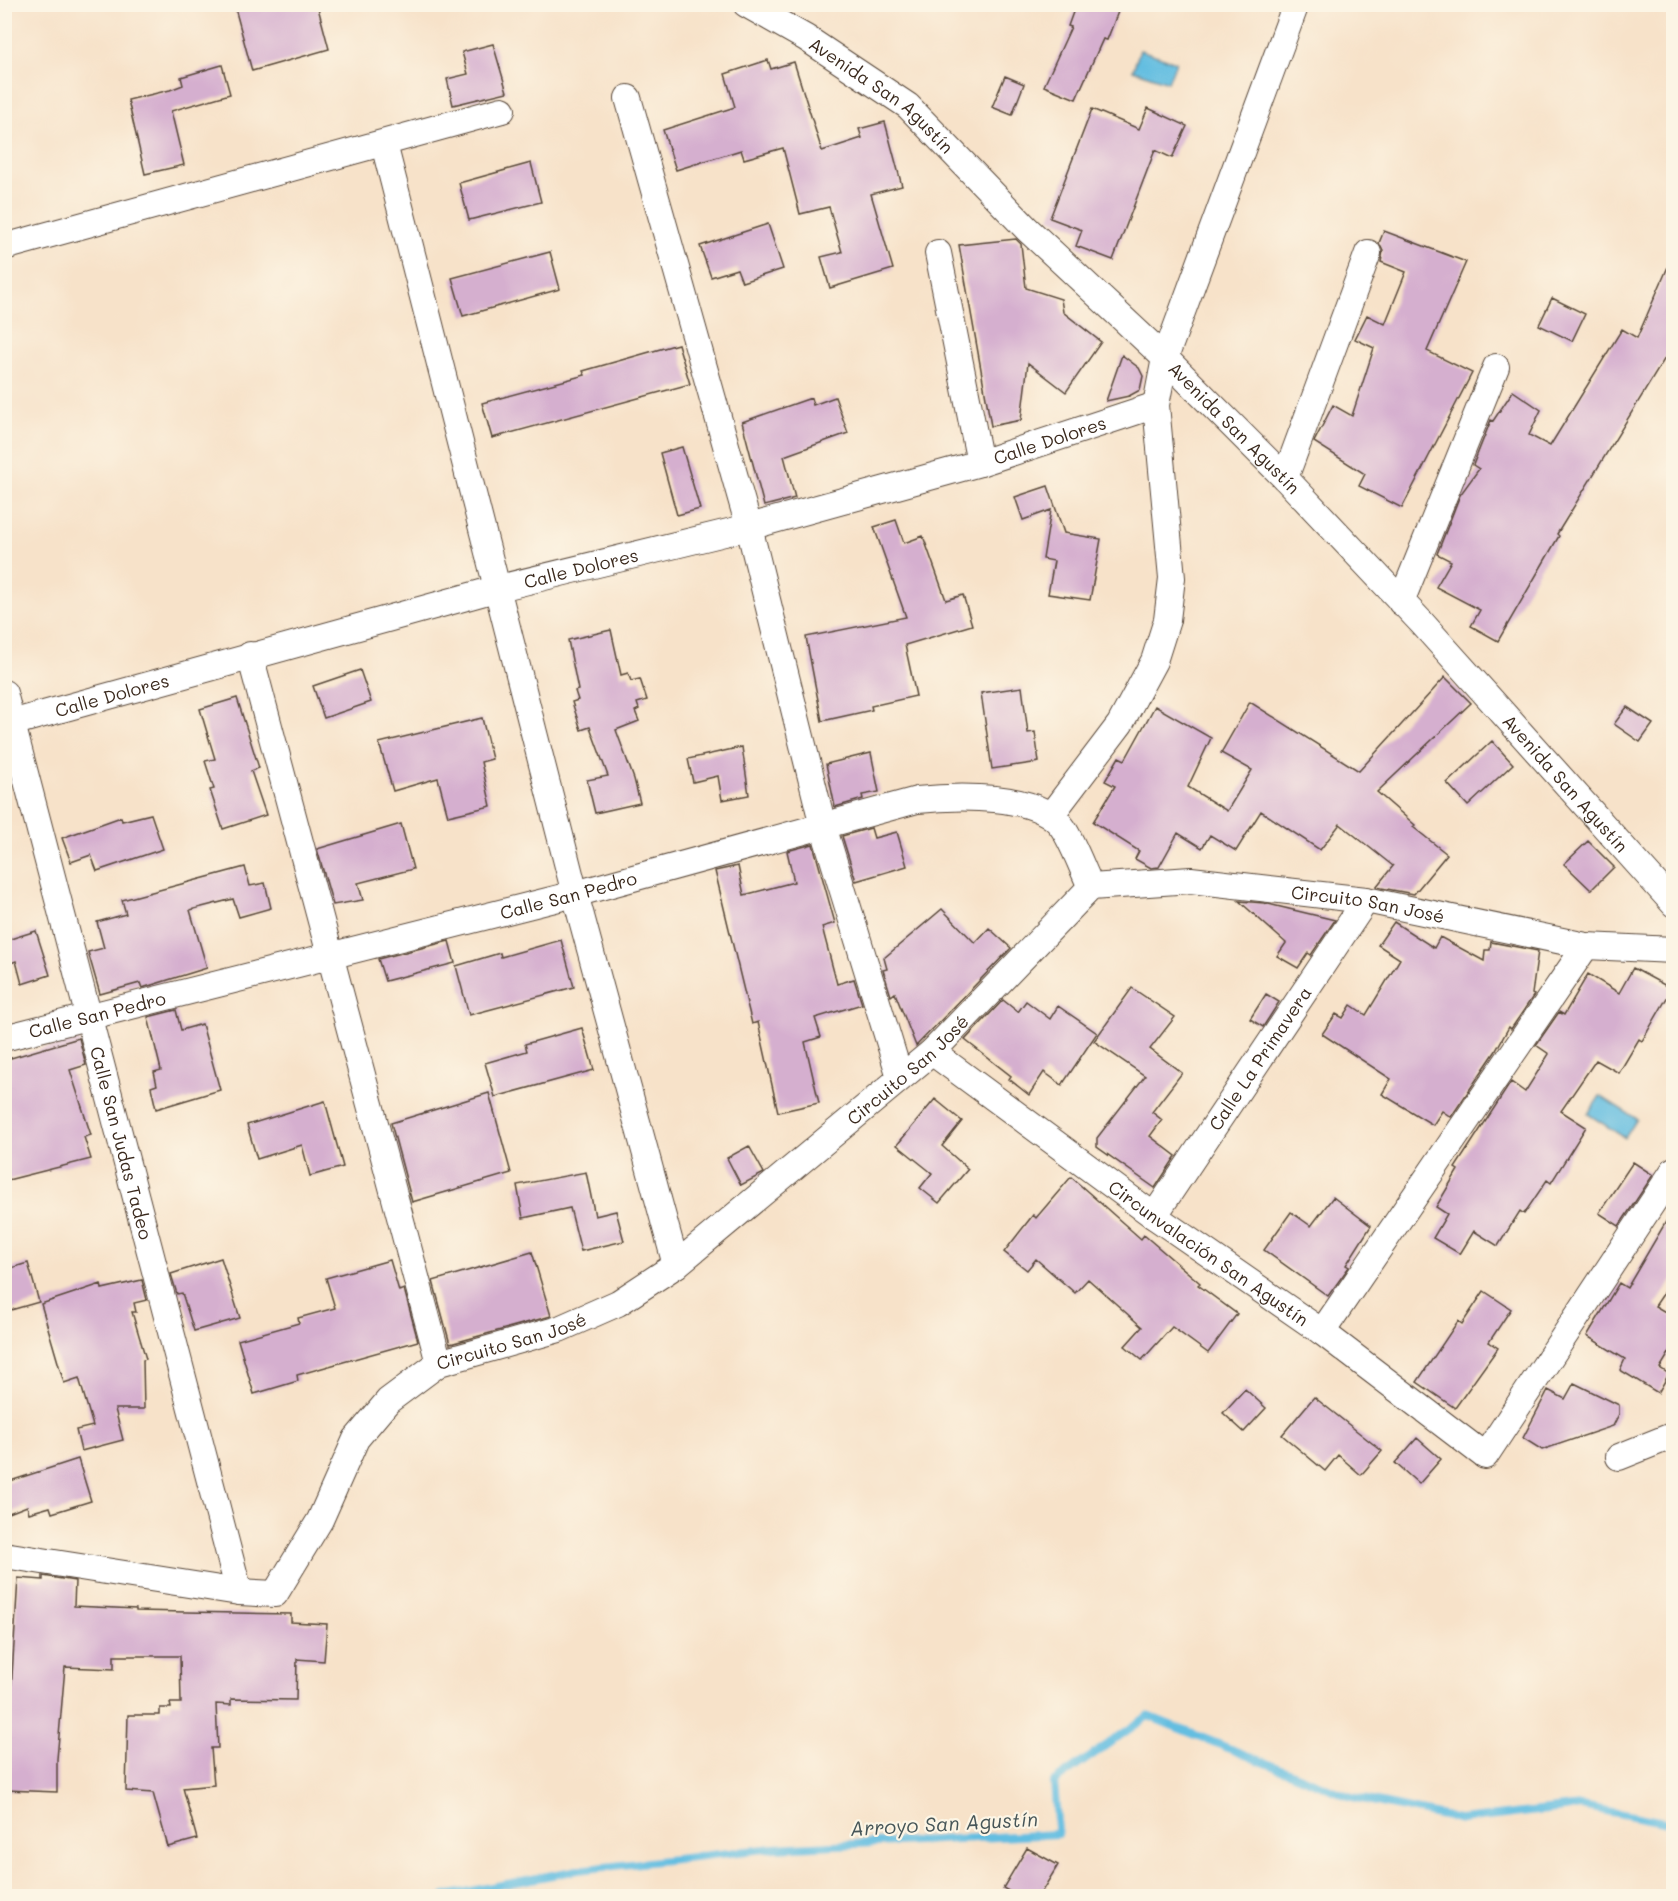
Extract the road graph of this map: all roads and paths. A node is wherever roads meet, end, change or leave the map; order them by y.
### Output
1 (746, 4) edge
2 (1296, 4) edge
3 (628, 98) dead end
4 (502, 110) dead end
5 (384, 144) junction
6 (4, 247) edge
7 (938, 253) dead end
8 (1368, 253) dead end
9 (1165, 358) junction
10 (1496, 367) dead end
11 (1156, 405) junction
12 (980, 463) junction
13 (1285, 478) junction
14 (749, 527) junction
15 (499, 588) junction
16 (1401, 602) junction
17 (250, 655) junction
18 (4, 693) edge
19 (8, 724) edge
20 (1051, 815) junction
21 (823, 826) junction
22 (1091, 887) junction
23 (575, 894) junction
24 (1366, 900) junction
25 (1674, 904) edge
26 (1586, 946) junction
27 (1674, 950) edge
28 (328, 955) junction
29 (90, 1016) junction
30 (4, 1038) edge
31 (932, 1052) junction
32 (900, 1077) junction
33 (1674, 1170) edge
34 (1154, 1216) junction
35 (676, 1265) junction
36 (1322, 1332) junction
37 (439, 1363) junction
38 (1674, 1436) edge
39 (1619, 1457) dead end
40 (4, 1555) edge
41 (239, 1592) junction

1 - 9 street, Avenida San Agustín
2 - 9 street
3 - 14 street
4 - 5 street
5 - 6 street
5 - 15 street
7 - 12 street
8 - 13 street
9 - 11 street
9 - 13 street, Avenida San Agustín
10 - 16 street
11 - 12 street, Calle Dolores
11 - 20 street
12 - 14 street, Calle Dolores
13 - 16 street, Avenida San Agustín
14 - 15 street, Calle Dolores
14 - 21 street
15 - 17 street, Calle Dolores
15 - 23 street
16 - 25 street, Avenida San Agustín
17 - 19 street, Calle Dolores
17 - 28 street
18 - 19 street, Calle San Judas Tadeo
19 - 29 street, Calle San Judas Tadeo
20 - 21 street, Calle San Pedro
20 - 22 street
21 - 23 street, Calle San Pedro
21 - 32 street
22 - 24 street, Circuito San José
22 - 31 street, Circuito San José
23 - 28 street, Calle San Pedro
23 - 35 street
24 - 26 street, Circuito San José
24 - 34 street, Calle La Primavera
26 - 27 street, Circuito San José
26 - 36 street
28 - 29 street, Calle San Pedro
28 - 37 street
29 - 30 street, Calle San Pedro
29 - 41 street, Calle San Judas Tadeo
31 - 32 street, Circuito San José
31 - 34 street, Circunvalación San Agustín
32 - 35 street, Circuito San José
33 - 36 street, Circunvalación San Agustín
34 - 36 street, Circunvalación San Agustín
35 - 37 street, Circuito San José
37 - 41 street, Circuito San José
38 - 39 street
40 - 41 street

